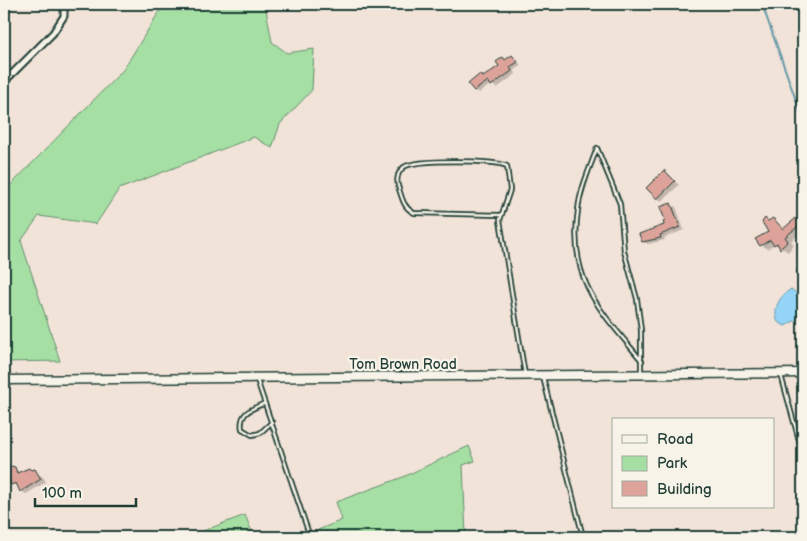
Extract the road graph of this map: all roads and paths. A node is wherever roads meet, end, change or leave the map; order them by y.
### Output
1 (64, 4) edge
2 (4, 82) edge
3 (500, 215) junction
4 (642, 361) junction
5 (781, 373) junction
6 (803, 373) edge
7 (641, 375) junction
8 (525, 376) junction
9 (543, 376) junction
10 (256, 378) junction
11 (4, 380) edge
12 (265, 403) junction
13 (272, 422) junction
14 (803, 455) edge
15 (4, 526) edge
16 (8, 537) edge
17 (310, 537) edge
18 (583, 537) edge

1 - 2 street
3 - 3 lane
3 - 8 lane
4 - 4 lane
4 - 7 lane
5 - 6 street, Tom Brown Road
5 - 7 street, Tom Brown Road
5 - 14 lane
7 - 9 street, Tom Brown Road
8 - 9 street, Tom Brown Road
8 - 10 street, Tom Brown Road
9 - 18 lane
10 - 11 street, Tom Brown Road
10 - 12 lane
12 - 13 lane
12 - 13 lane
13 - 17 lane
15 - 16 lane

